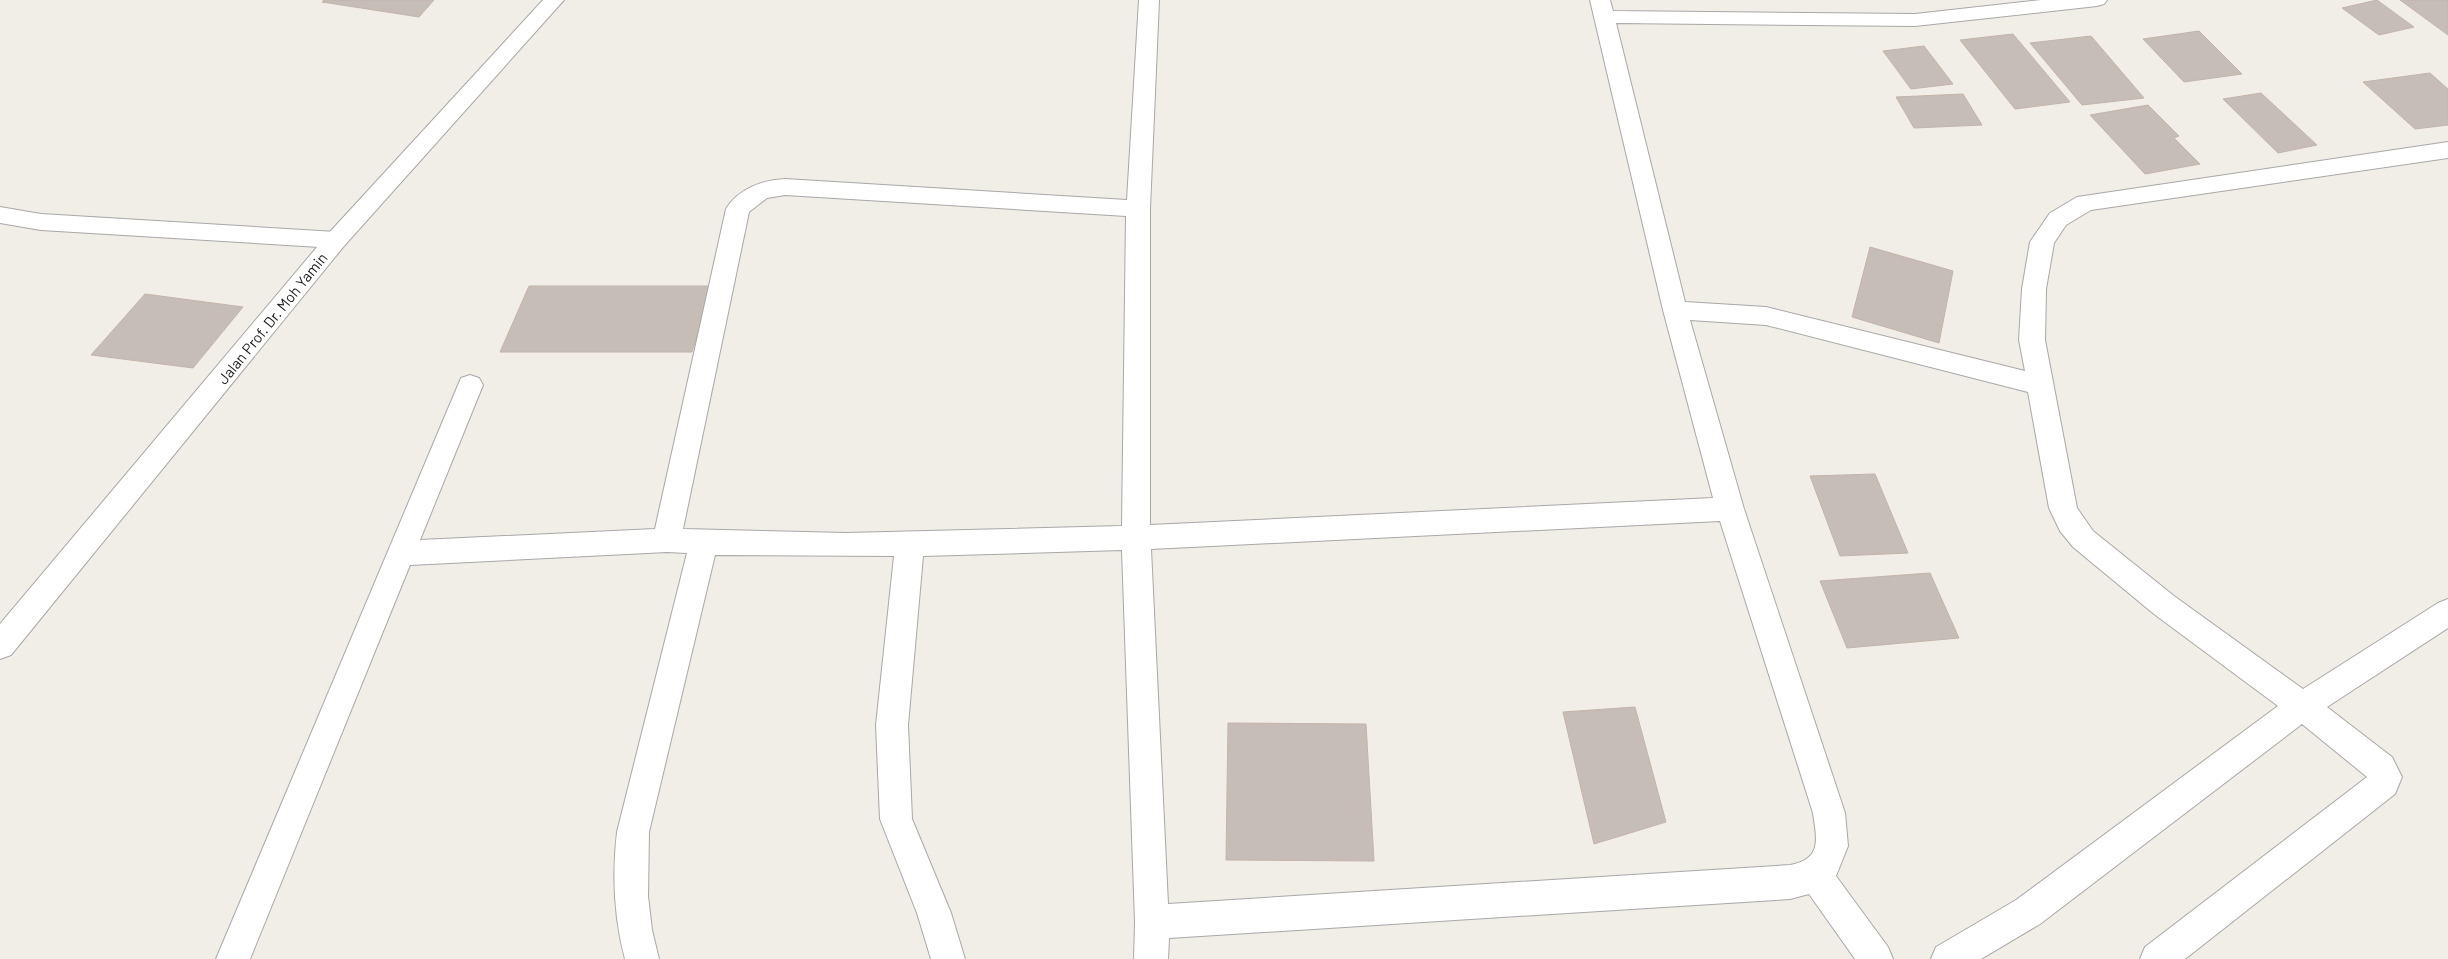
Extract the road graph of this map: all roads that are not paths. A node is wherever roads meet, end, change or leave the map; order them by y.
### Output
1 (554, 0) edge
2 (1149, 0) edge
3 (2097, 0) edge
4 (1602, 9) edge
5 (2448, 150) edge
6 (1138, 208) junction
7 (0, 215) edge
8 (336, 240) junction
9 (1675, 310) junction
10 (470, 385) dead end
11 (2041, 385) junction
12 (1730, 510) junction
13 (1136, 538) junction
14 (667, 540) junction
15 (704, 543) junction
16 (910, 544) junction
17 (400, 553) junction
18 (2448, 612) edge
19 (0, 646) edge
20 (2302, 706) junction
21 (1816, 875) junction
22 (1152, 922) junction
23 (233, 959) edge
24 (642, 959) edge
25 (948, 959) edge
26 (1151, 959) edge
27 (1876, 959) edge
28 (1948, 959) edge
29 (2157, 959) edge

1 - 8 street, Jalan Prof. Dr. Moh Yamin
2 - 6 street
3 - 4 street
4 - 9 street
5 - 11 street
6 - 13 street
6 - 14 street
7 - 8 street
8 - 19 street, Jalan Prof. Dr. Moh Yamin
9 - 11 street
9 - 12 street
10 - 17 street
11 - 20 street
12 - 13 street
12 - 21 street
13 - 16 street
13 - 22 street
14 - 15 street
14 - 17 street
15 - 16 street
15 - 24 street
16 - 25 street
17 - 23 street
18 - 20 street
20 - 28 street
20 - 29 street
21 - 22 street
21 - 27 street
22 - 26 street

